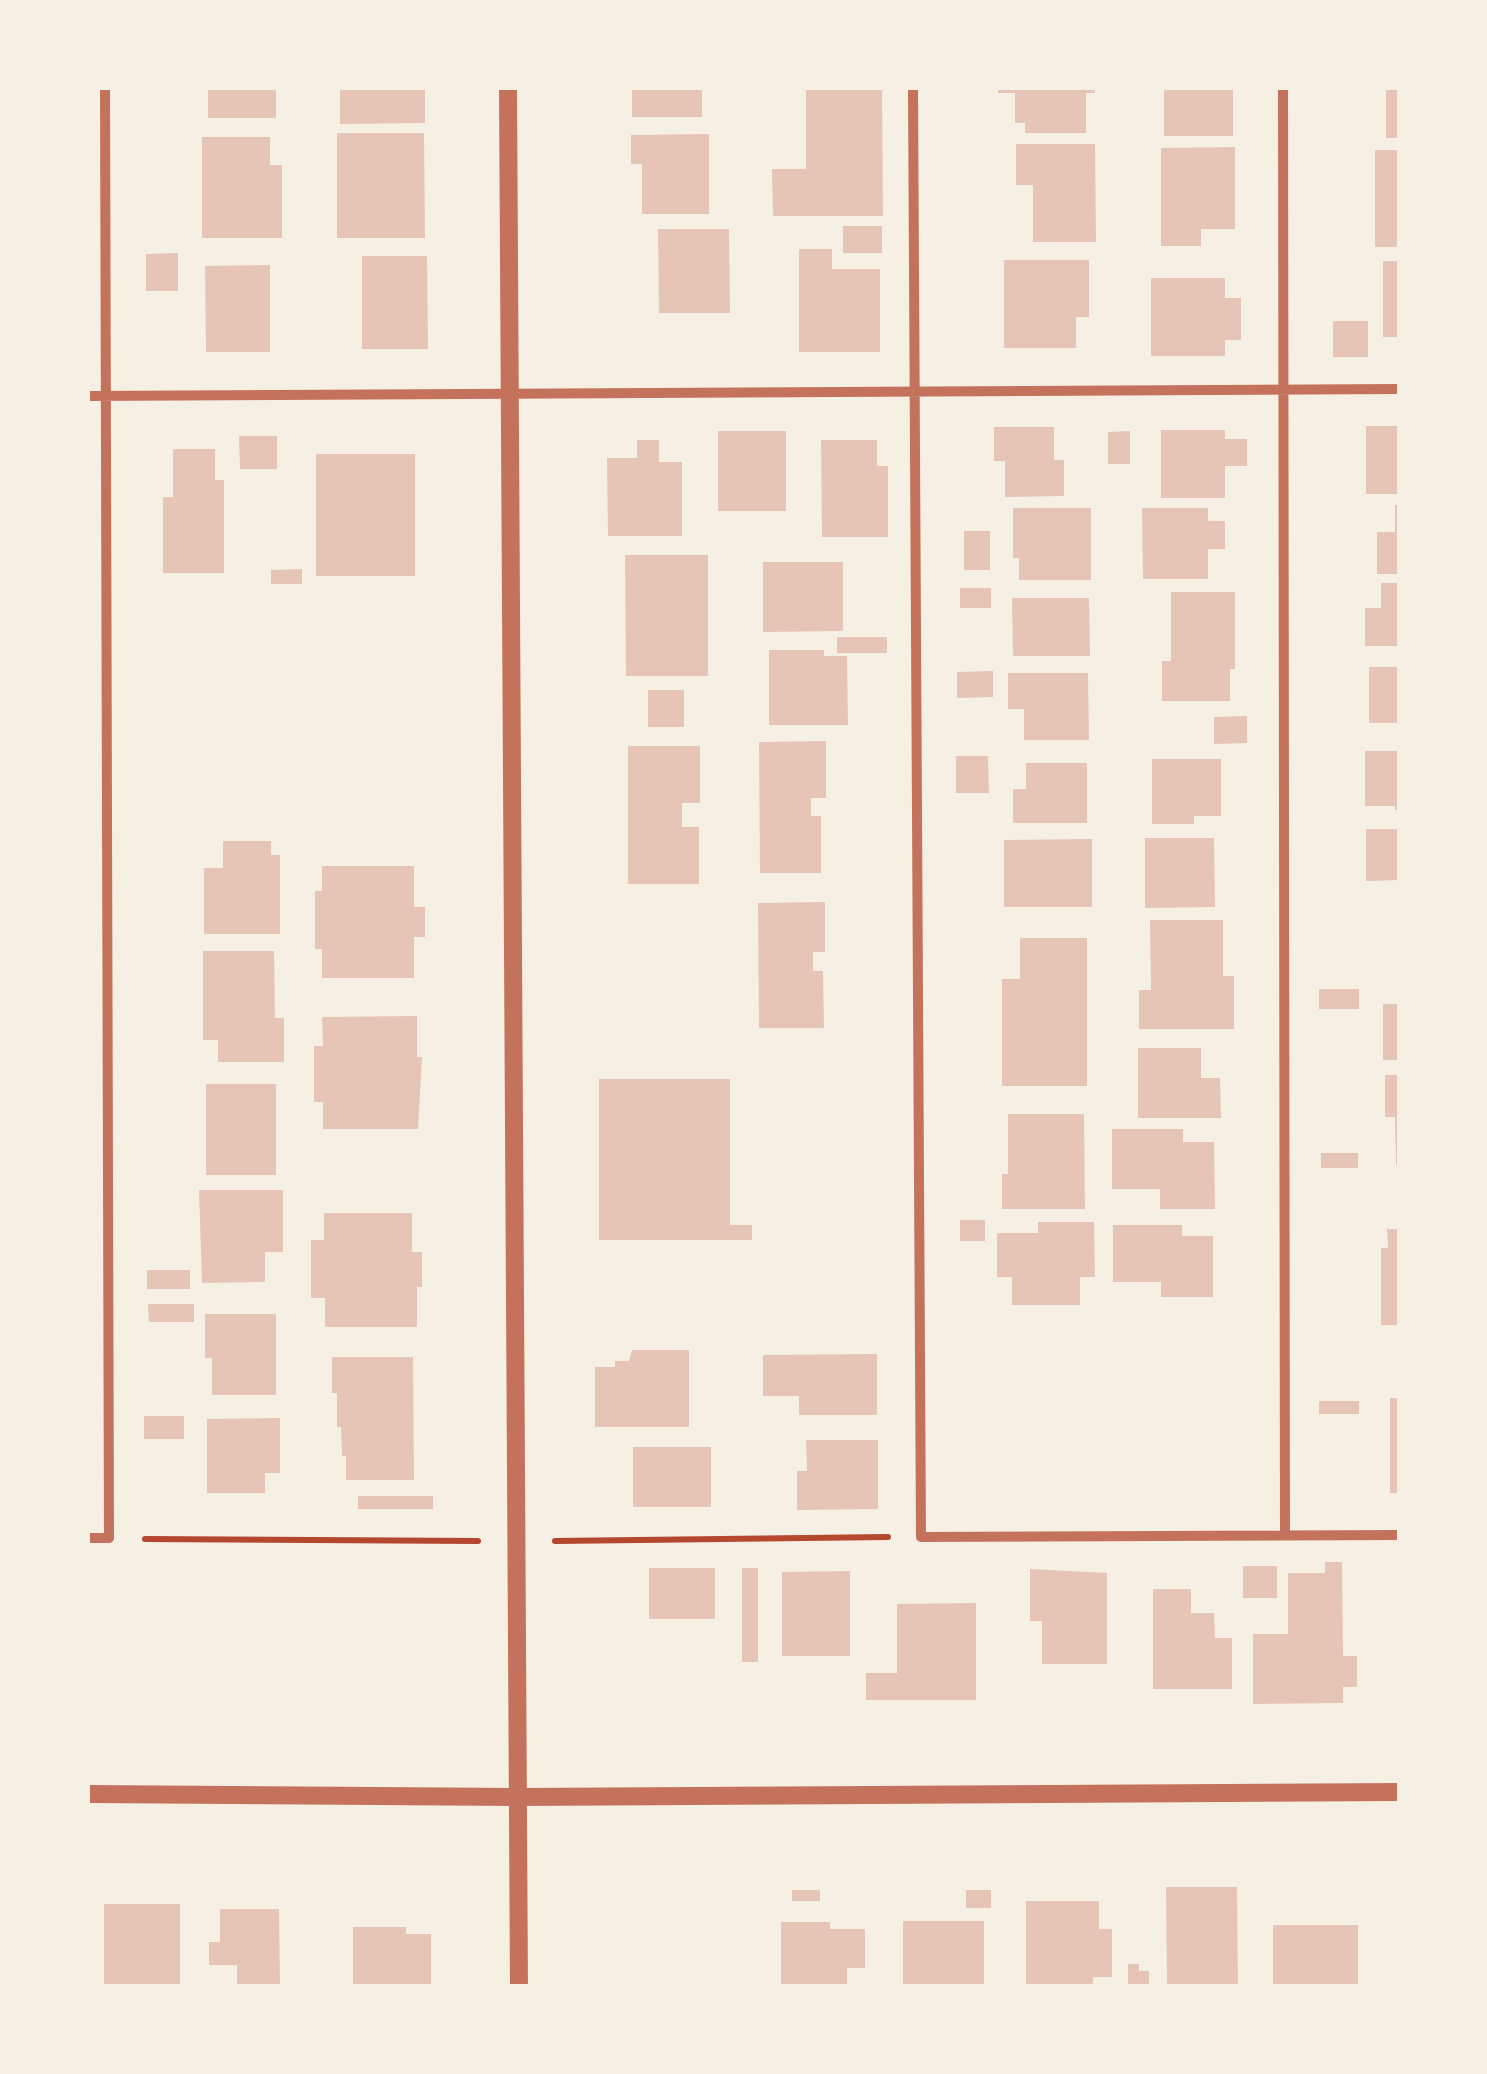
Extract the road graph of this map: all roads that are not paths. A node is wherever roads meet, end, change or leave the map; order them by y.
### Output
1 (105, 88) edge
2 (508, 88) edge
3 (913, 88) edge
4 (1284, 88) edge
5 (1400, 388) edge
6 (1284, 389) junction
7 (916, 392) junction
8 (508, 394) junction
9 (88, 396) edge
10 (107, 396) junction
11 (1285, 1535) junction
12 (1400, 1535) edge
13 (88, 1538) edge
14 (1400, 1792) edge
15 (88, 1794) edge
16 (518, 1797) junction
17 (519, 1986) edge

1 - 10 street
2 - 8 street
3 - 7 street
4 - 6 street
5 - 6 street
6 - 7 street
6 - 11 street
7 - 8 street
7 - 11 street
8 - 10 street
8 - 16 street
9 - 10 street
10 - 13 street
11 - 12 street
14 - 16 street
15 - 16 street
16 - 17 street

